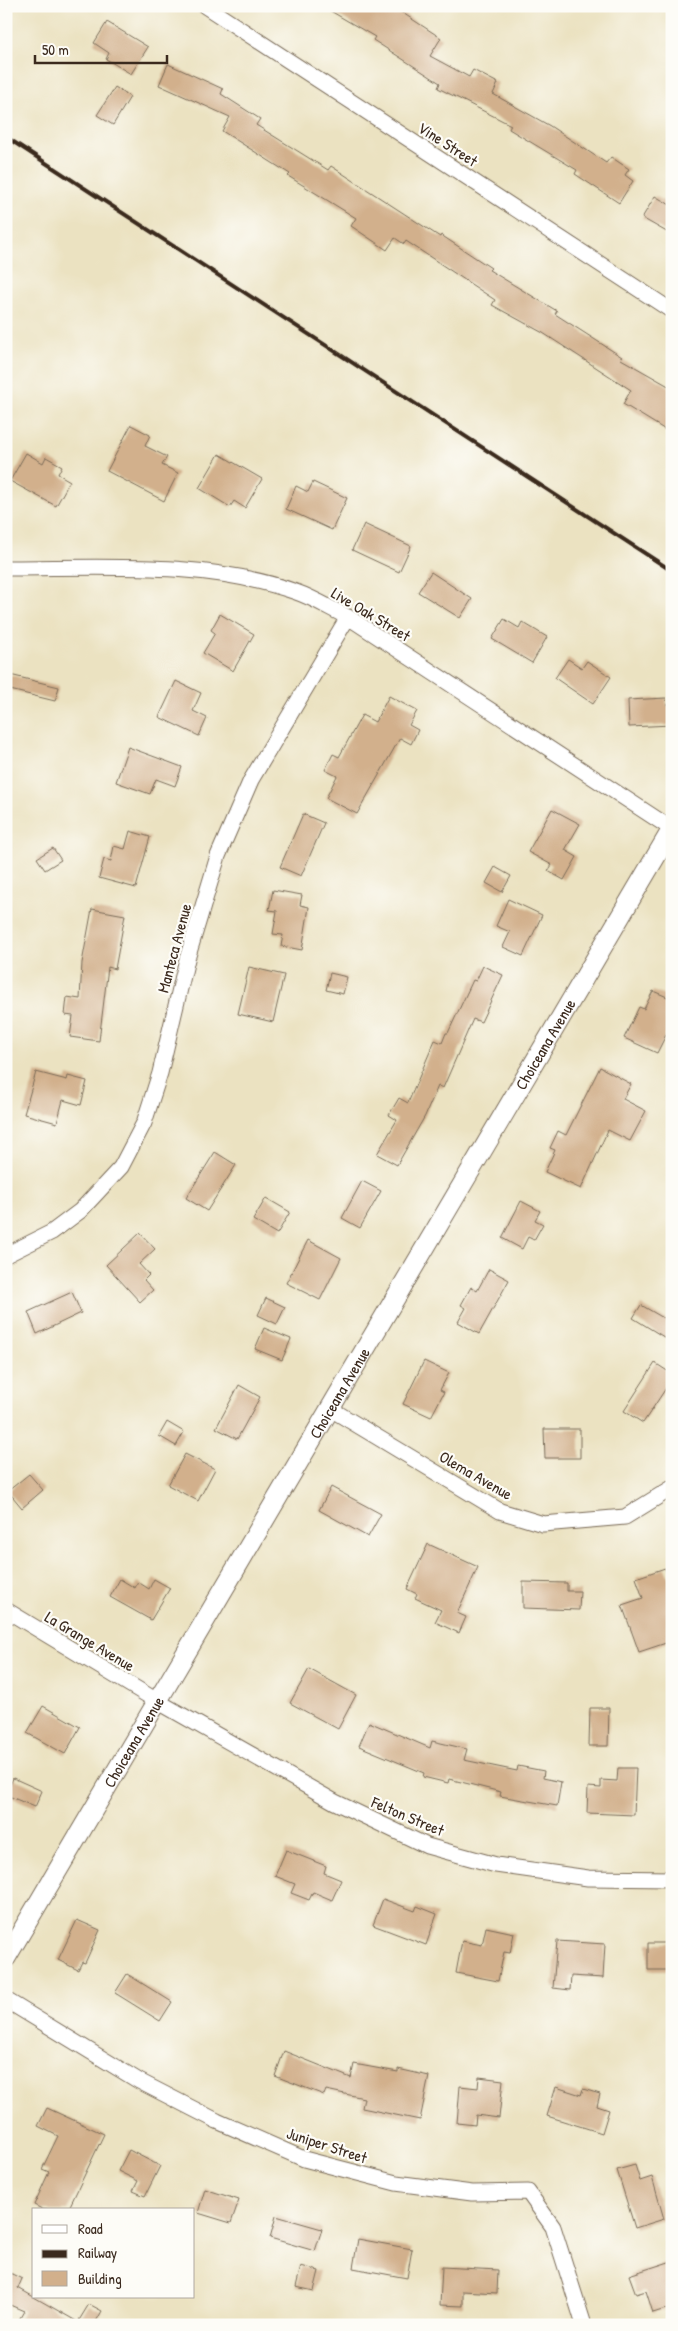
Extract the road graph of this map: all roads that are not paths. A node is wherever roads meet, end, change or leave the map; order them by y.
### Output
1 (205, 6) edge
2 (672, 311) edge
3 (6, 568) edge
4 (348, 617) junction
5 (672, 829) edge
6 (6, 1255) edge
7 (329, 1408) junction
8 (672, 1488) edge
9 (6, 1610) edge
10 (157, 1701) junction
11 (672, 1879) edge
12 (6, 1958) edge
13 (6, 2000) edge
14 (584, 2325) edge

1 - 2 street, Vine Street
3 - 4 street, Live Oak Street
4 - 5 street, Live Oak Street
4 - 6 street, Manteca Avenue
5 - 7 street, Choiceana Avenue
7 - 8 street, Olema Avenue
7 - 10 street, Choiceana Avenue
9 - 10 street, La Grange Avenue
10 - 11 street, Felton Street
10 - 12 street, Choiceana Avenue
13 - 14 street, Juniper Street

